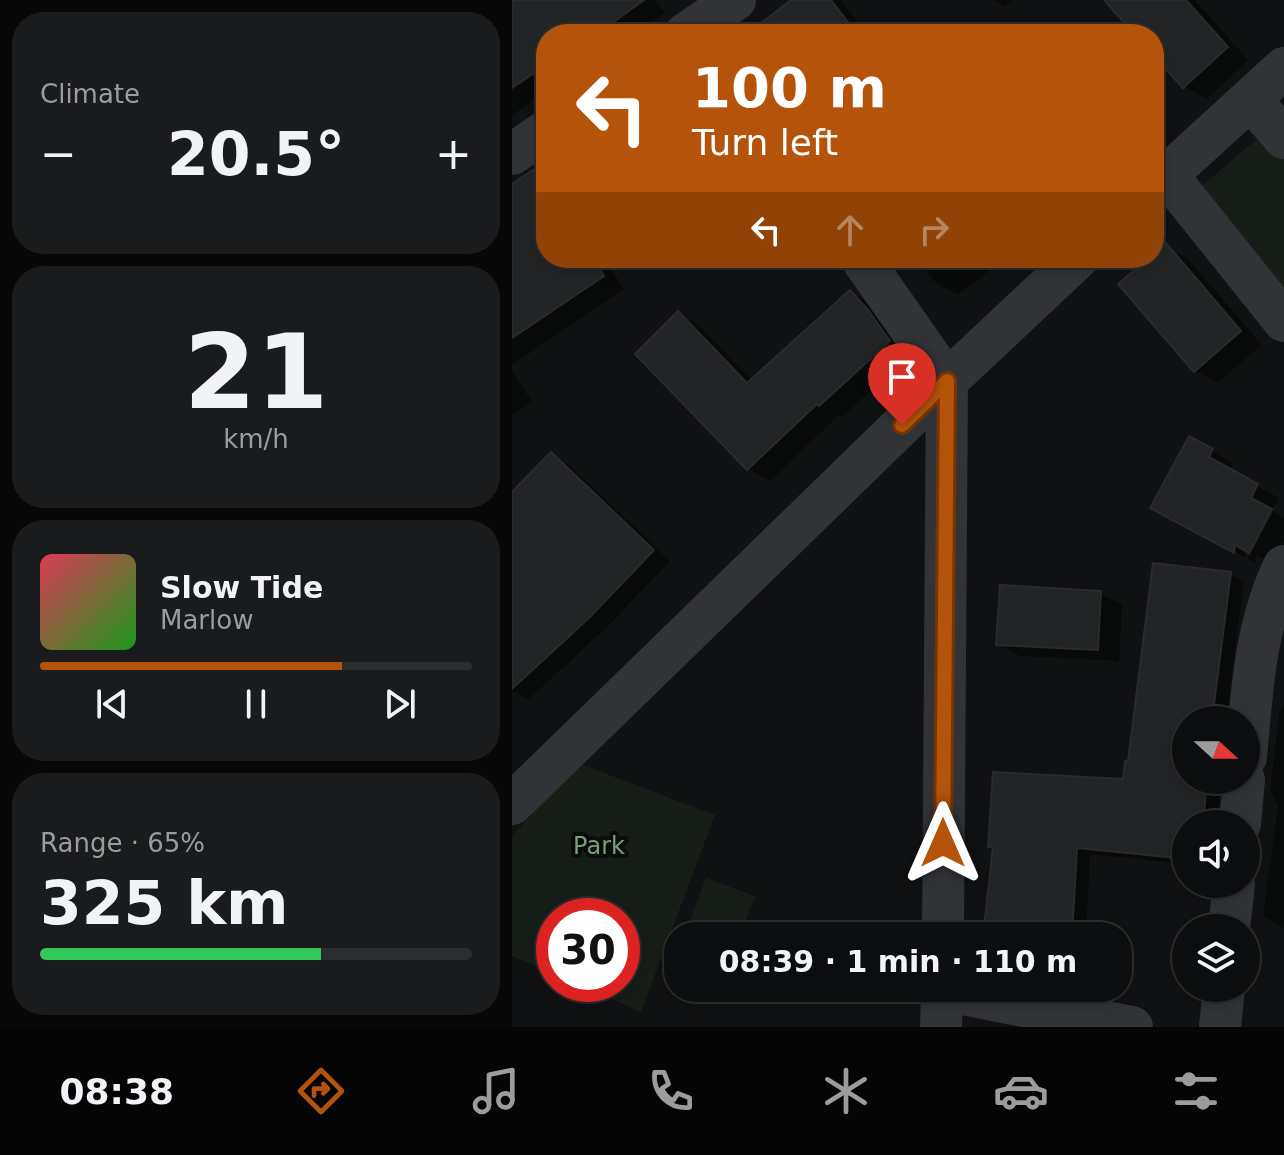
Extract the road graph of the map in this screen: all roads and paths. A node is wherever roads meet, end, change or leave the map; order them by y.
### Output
1 (735, 0) edge
2 (689, 24) edge
3 (1284, 68) edge
4 (1251, 100) junction
5 (536, 138) edge
6 (1284, 138) edge
7 (512, 154) edge
8 (1164, 177) edge
9 (1164, 186) edge
10 (868, 268) edge
11 (1067, 268) edge
12 (1284, 321) edge
13 (947, 381) junction
14 (1284, 566) edge
15 (1251, 706) edge
16 (512, 804) edge
17 (943, 922) edge
18 (942, 1002) edge
19 (1223, 1002) edge
20 (1132, 1027) edge
21 (1220, 1027) edge

1 - 2 street
3 - 4 street
4 - 6 street
4 - 8 street
5 - 7 street
9 - 12 street
10 - 13 street
11 - 13 street
13 - 16 street
13 - 17 street
14 - 15 street
18 - 20 street
19 - 21 street

